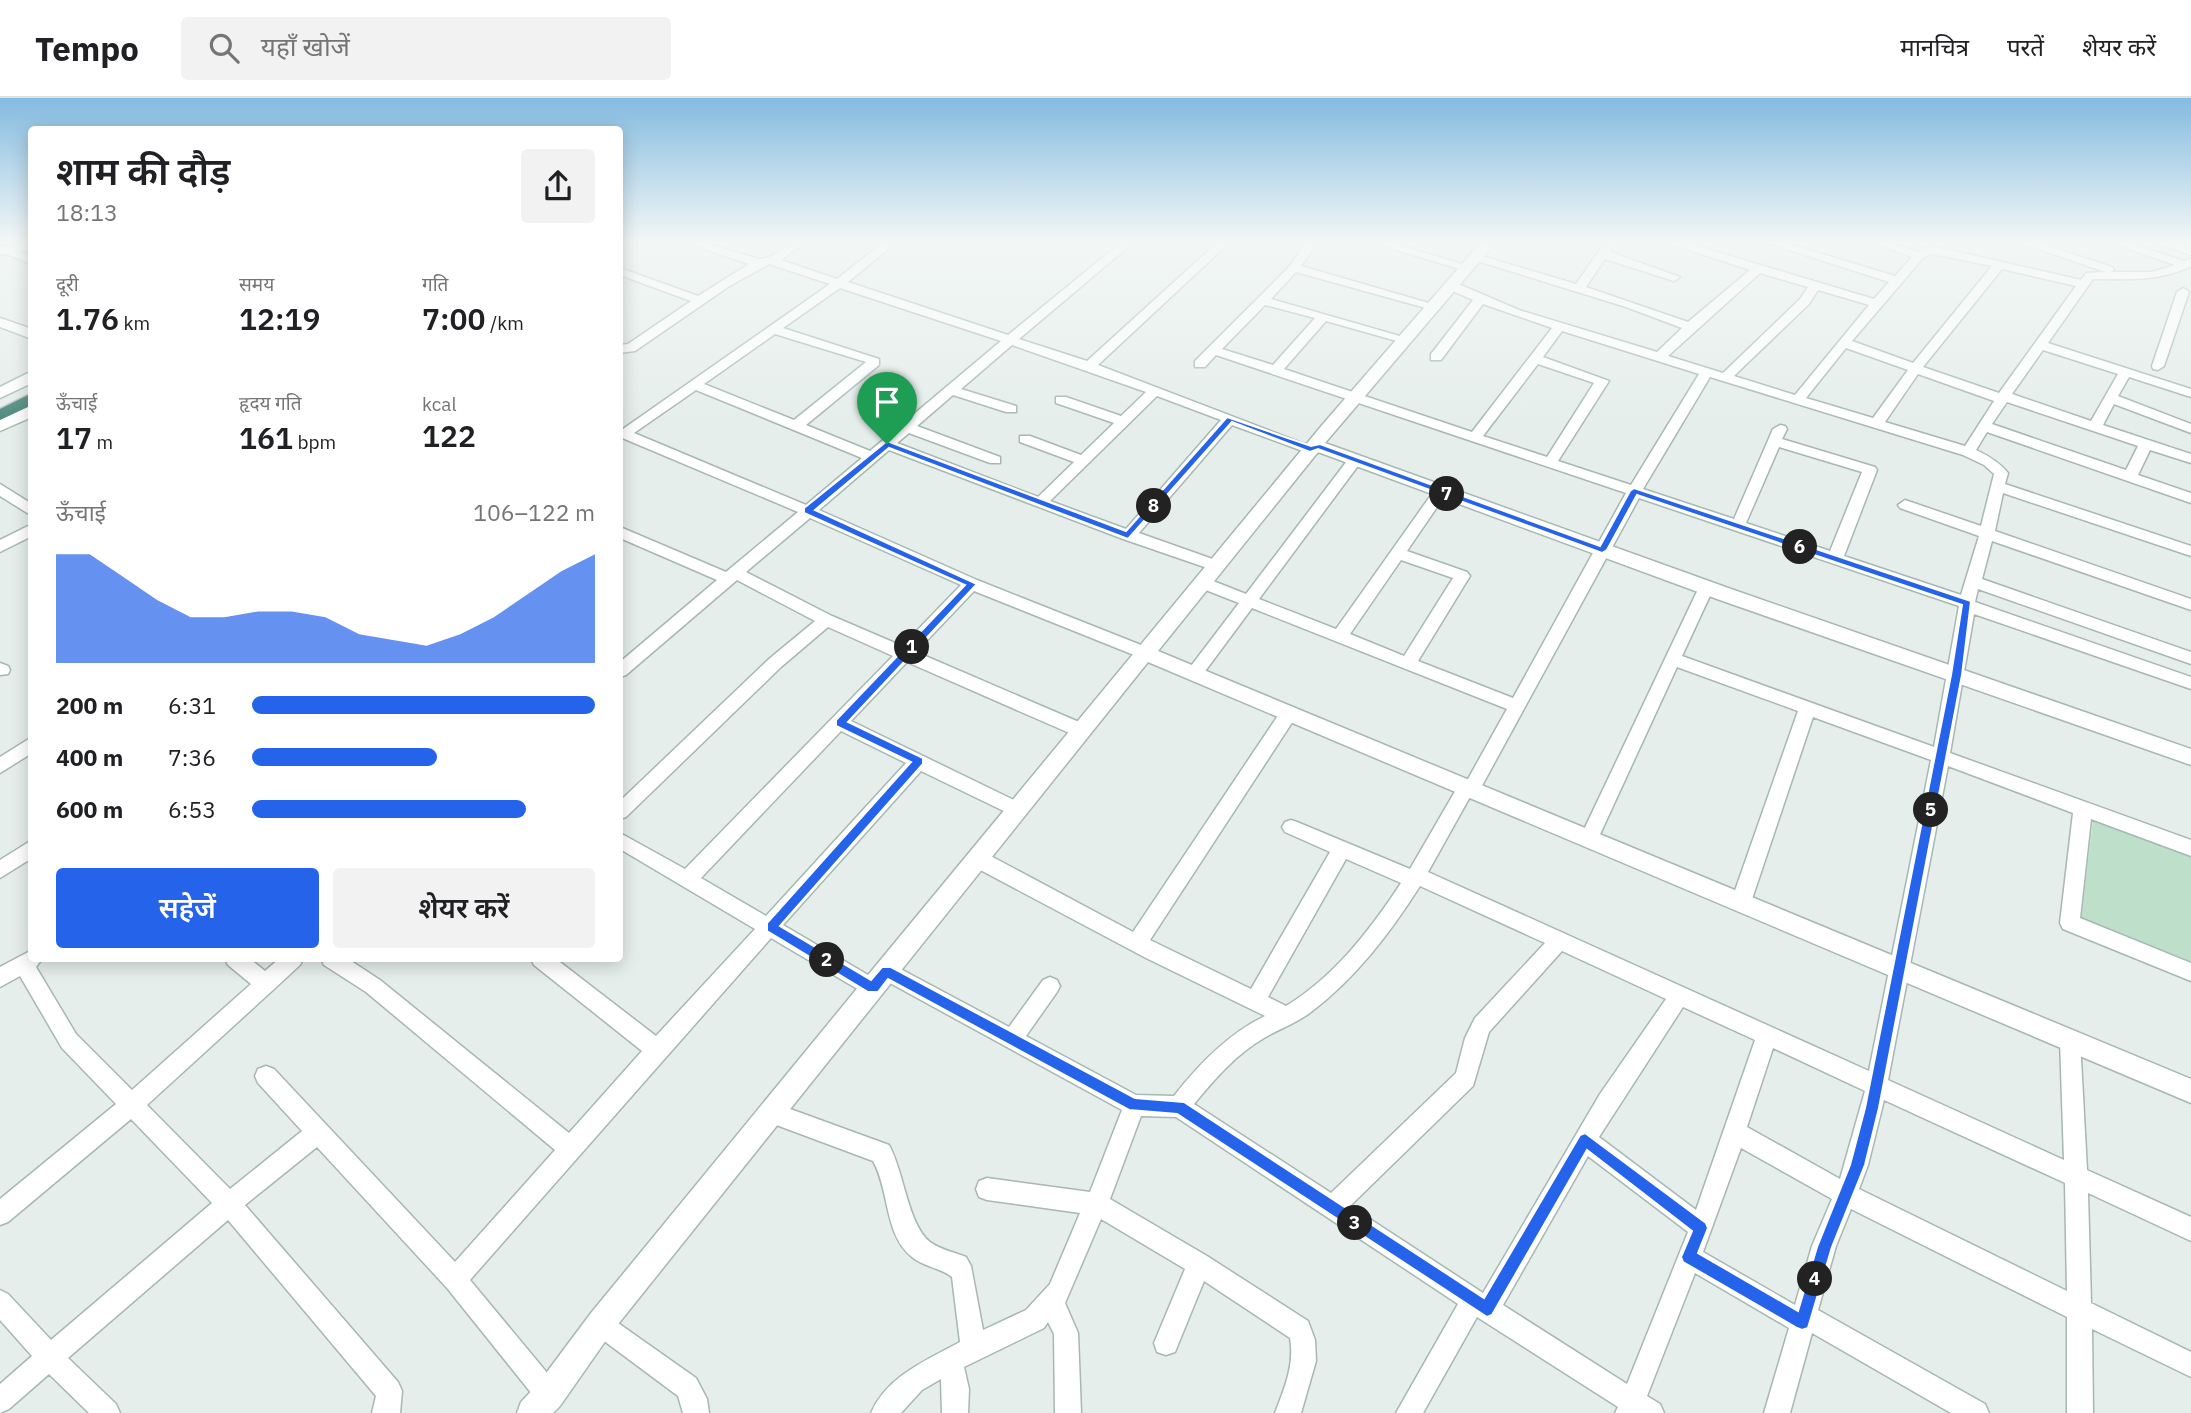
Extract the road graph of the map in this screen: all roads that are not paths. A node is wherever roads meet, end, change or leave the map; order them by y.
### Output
1 (700, 302) edge
2 (810, 302) edge
3 (897, 302) edge
4 (1056, 302) edge
5 (1158, 302) edge
6 (1260, 302) edge
7 (1270, 302) edge
8 (1420, 302) edge
9 (1436, 302) edge
10 (1477, 302) edge
11 (1490, 302) edge
12 (1617, 302) edge
13 (1719, 302) edge
14 (1802, 302) edge
15 (1872, 302) edge
16 (1965, 302) edge
17 (2071, 302) edge
18 (2183, 302) edge
19 (1877, 304) joint
20 (1433, 306) junction
21 (1323, 317) junction
22 (0, 322) edge
23 (1560, 326) junction
24 (1690, 327) junction
25 (772, 328) junction
26 (28, 333) edge
27 (1010, 340) junction
28 (1404, 340) junction
29 (1844, 343) junction
30 (2040, 345) junction
31 (623, 349) edge
32 (1214, 350) junction
33 (1436, 357) dead end
34 (1659, 357) junction
35 (1533, 358) junction
36 (1200, 364) dead end
37 (1088, 366) junction
38 (2158, 366) dead end
39 (1914, 368) junction
40 (1275, 371) junction
41 (1707, 372) junction
42 (2124, 372) junction
43 (1726, 377) junction
44 (28, 378) edge
45 (693, 384) junction
46 (28, 389) edge
47 (951, 390) junction
48 (1154, 391) junction
49 (0, 393) edge
50 (2191, 393) edge
51 (1352, 398) junction
52 (2003, 398) junction
53 (2111, 398) junction
54 (28, 400) edge
55 (1061, 400) dead end
56 (1798, 400) junction
57 (0, 404) edge
58 (1012, 409) dead end
59 (28, 412) edge
60 (0, 415) edge
61 (1230, 419) junction
62 (1124, 422) junction
63 (1877, 425) junction
64 (0, 426) edge
65 (796, 426) junction
66 (1984, 426) junction
67 (908, 427) junction
68 (2095, 427) junction
69 (2191, 429) edge
70 (623, 432) edge
71 (623, 433) edge
72 (1025, 439) dead end
73 (1474, 439) junction
74 (887, 444) junction
75 (2146, 444) junction
76 (1315, 448) junction
77 (1968, 452) junction
78 (873, 457) junction
79 (2191, 459) edge
80 (995, 460) dead end
81 (1355, 460) junction
82 (1084, 461) junction
83 (1550, 463) junction
84 (2130, 477) junction
85 (1999, 487) junction
86 (0, 489) edge
87 (1441, 491) junction
88 (1634, 491) junction
89 (2191, 498) edge
90 (1040, 503) junction
91 (1905, 505) dead end
92 (28, 508) edge
93 (808, 511) junction
94 (1738, 526) junction
95 (28, 531) edge
96 (623, 533) edge
97 (1987, 533) junction
98 (1128, 536) junction
99 (0, 547) edge
100 (1602, 550) junction
101 (2191, 551) edge
102 (1398, 553) junction
103 (1835, 559) junction
104 (1209, 575) junction
105 (731, 576) junction
106 (1973, 582) junction
107 (972, 584) junction
108 (1706, 587) junction
109 (1250, 601) junction
110 (1967, 605) junction
111 (2191, 605) edge
112 (826, 620) junction
113 (1340, 636) junction
114 (906, 653) junction
115 (1145, 653) junction
116 (2191, 658) edge
117 (1673, 659) junction
118 (1408, 663) junction
119 (623, 668) edge
120 (1194, 674) junction
121 (1957, 675) junction
122 (2191, 683) edge
123 (1516, 706) junction
124 (1807, 710) junction
125 (1289, 713) junction
126 (840, 723) junction
127 (1080, 730) junction
128 (28, 747) edge
129 (1941, 755) junction
130 (2191, 757) edge
131 (919, 761) junction
132 (0, 766) edge
133 (1469, 787) junction
134 (2084, 808) junction
135 (623, 809) edge
136 (1017, 810) junction
137 (1291, 827) dead end
138 (1589, 838) junction
139 (623, 843) edge
140 (2191, 848) edge
141 (1342, 849) junction
142 (28, 851) edge
143 (978, 859) junction
144 (0, 870) edge
145 (688, 878) junction
146 (1416, 878) junction
147 (1741, 902) junction
148 (771, 927) junction
149 (1561, 939) junction
150 (1137, 943) junction
151 (28, 962) edge
152 (239, 962) edge
153 (290, 962) edge
154 (336, 962) edge
155 (545, 962) edge
156 (1899, 969) junction
157 (2191, 971) edge
158 (0, 978) edge
159 (880, 979) junction
160 (266, 984) junction
161 (1050, 986) dead end
162 (1680, 995) junction
163 (1255, 1001) junction
164 (1286, 1016) junction
165 (1767, 1035) junction
166 (1012, 1039) junction
167 (2070, 1041) junction
168 (657, 1051) junction
169 (266, 1076) dead end
170 (1877, 1083) junction
171 (2191, 1091) edge
172 (132, 1104) junction
173 (1134, 1105) junction
174 (1179, 1107) junction
175 (771, 1113) junction
176 (1734, 1132) junction
177 (317, 1133) junction
178 (1585, 1140) junction
179 (571, 1149) junction
180 (2076, 1176) junction
181 (987, 1189) dead end
182 (1845, 1194) junction
183 (229, 1204) junction
184 (1097, 1205) junction
185 (1332, 1208) junction
186 (0, 1214) edge
187 (1701, 1228) junction
188 (2191, 1229) edge
189 (1689, 1257) junction
190 (1199, 1264) junction
191 (455, 1280) junction
192 (1051, 1300) junction
193 (0, 1302) edge
194 (1480, 1305) junction
195 (2079, 1309) junction
196 (1804, 1319) junction
197 (601, 1324) junction
198 (1166, 1343) dead end
199 (973, 1349) junction
200 (51, 1359) junction
201 (950, 1361) junction
202 (2191, 1365) edge
203 (549, 1395) junction
204 (0, 1400) edge
205 (1637, 1409) edge
206 (107, 1413) edge
207 (385, 1413) edge
208 (532, 1413) edge
209 (696, 1413) edge
210 (884, 1413) edge
211 (955, 1413) edge
212 (1068, 1413) edge
213 (1288, 1413) edge
214 (1409, 1413) edge
215 (1777, 1413) edge
216 (1976, 1413) edge
217 (2080, 1413) edge

1 - 31 street
2 - 25 street
3 - 27 street
4 - 27 street
5 - 37 street
6 - 32 street
7 - 21 street
8 - 20 street
9 - 20 street
10 - 33 street
11 - 23 street
12 - 24 street
13 - 24 street
14 - 43 street
15 - 19 street
16 - 39 street
17 - 30 street
18 - 38 street
19 - 29 street
20 - 28 street
21 - 28 street
21 - 40 street
22 - 26 street
23 - 34 street
23 - 35 street
24 - 34 street
25 - 45 street
25 - 65 street
27 - 37 street
27 - 47 street
28 - 51 street
29 - 39 street
29 - 56 street
30 - 42 street
30 - 52 street
32 - 36 street
32 - 40 street
34 - 41 street
35 - 73 street
35 - 83 street
37 - 48 street
39 - 52 street
39 - 63 street
40 - 51 street
41 - 43 street
41 - 88 street
42 - 50 street
42 - 53 street
43 - 56 street
44 - 49 street
45 - 65 street
45 - 70 street
46 - 57 highway
47 - 58 street
47 - 67 street
48 - 61 street
48 - 62 street
51 - 73 street
51 - 76 street
52 - 66 street
52 - 68 street
53 - 68 street
53 - 69 street
54 - 60 highway
55 - 62 street
56 - 63 street
59 - 64 street
61 - 76 street
61 - 98 street
62 - 82 street
63 - 77 street
65 - 78 street
66 - 77 street
66 - 84 street
67 - 74 street
67 - 80 street
68 - 75 street
71 - 93 street
72 - 82 street
73 - 83 street
74 - 78 street
74 - 90 street
75 - 79 street
75 - 84 street
76 - 81 street
76 - 104 street
77 - 85 street
78 - 93 street
81 - 87 street
81 - 109 street
82 - 90 street
83 - 88 street
84 - 89 street
85 - 97 street
85 - 101 street
86 - 92 street
87 - 100 street
87 - 102 street
88 - 94 street
88 - 100 street
90 - 98 street
91 - 97 street
93 - 105 street
93 - 107 street
94 - 103 street
94 - 103 street
95 - 99 street
96 - 105 street
97 - 106 street
97 - 111 street
98 - 104 street
100 - 108 street
100 - 123 street
102 - 113 street
102 - 118 street
103 - 110 street
104 - 109 street
104 - 115 street
105 - 112 street
105 - 119 street
106 - 110 street
106 - 116 street
107 - 114 street
107 - 115 street
108 - 117 street
108 - 121 street
109 - 113 street
109 - 120 street
110 - 121 street
110 - 122 street
112 - 114 street
112 - 135 street
113 - 118 street
114 - 126 street
114 - 127 street
115 - 120 street
115 - 127 street
117 - 124 street
117 - 138 street
118 - 123 street
120 - 125 street
121 - 129 street
121 - 130 street
123 - 133 street
124 - 129 street
124 - 147 street
125 - 133 street
125 - 150 street
126 - 131 street
126 - 145 street
127 - 136 street
128 - 132 street
129 - 134 street
129 - 156 street
131 - 136 street
131 - 148 street
133 - 138 street
133 - 146 street
134 - 140 street
134 - 157 street
136 - 143 street
137 - 141 street
138 - 147 street
139 - 145 street
141 - 146 street
141 - 163 street
142 - 144 street
143 - 150 street
143 - 159 street
145 - 148 street
146 - 149 street
146 - 164 street
147 - 156 street
148 - 159 street
148 - 168 street
149 - 162 street
149 - 185 street
150 - 163 street
151 - 158 street
151 - 172 street
152 - 160 street
153 - 160 street
154 - 179 street
155 - 168 street
156 - 167 street
156 - 170 street
159 - 166 street
159 - 175 street
160 - 172 street
161 - 166 street
162 - 165 street
162 - 178 street
163 - 164 street
164 - 174 street
165 - 170 street
165 - 176 street
166 - 173 street
167 - 171 street
167 - 180 street
168 - 179 street
169 - 177 street
170 - 180 street
170 - 182 street
172 - 183 street
172 - 186 street
173 - 174 street
173 - 184 street
174 - 185 street
175 - 197 street
175 - 199 street
176 - 182 street
176 - 187 street
177 - 183 street
177 - 191 street
178 - 187 street
178 - 194 street
179 - 191 street
180 - 188 street
180 - 195 street
181 - 184 street
182 - 195 street
182 - 196 street
183 - 200 street
183 - 207 street
184 - 190 street
184 - 192 street
185 - 194 street
187 - 189 street
189 - 196 street
189 - 205 street
190 - 198 street
190 - 213 street
191 - 203 street
192 - 199 street
192 - 212 street
193 - 200 street
194 - 205 street
194 - 214 street
195 - 202 street
195 - 217 street
196 - 215 street
196 - 216 street
197 - 203 street
197 - 209 street
199 - 201 street
200 - 204 street
200 - 206 street
201 - 210 street
201 - 211 street
203 - 208 street

